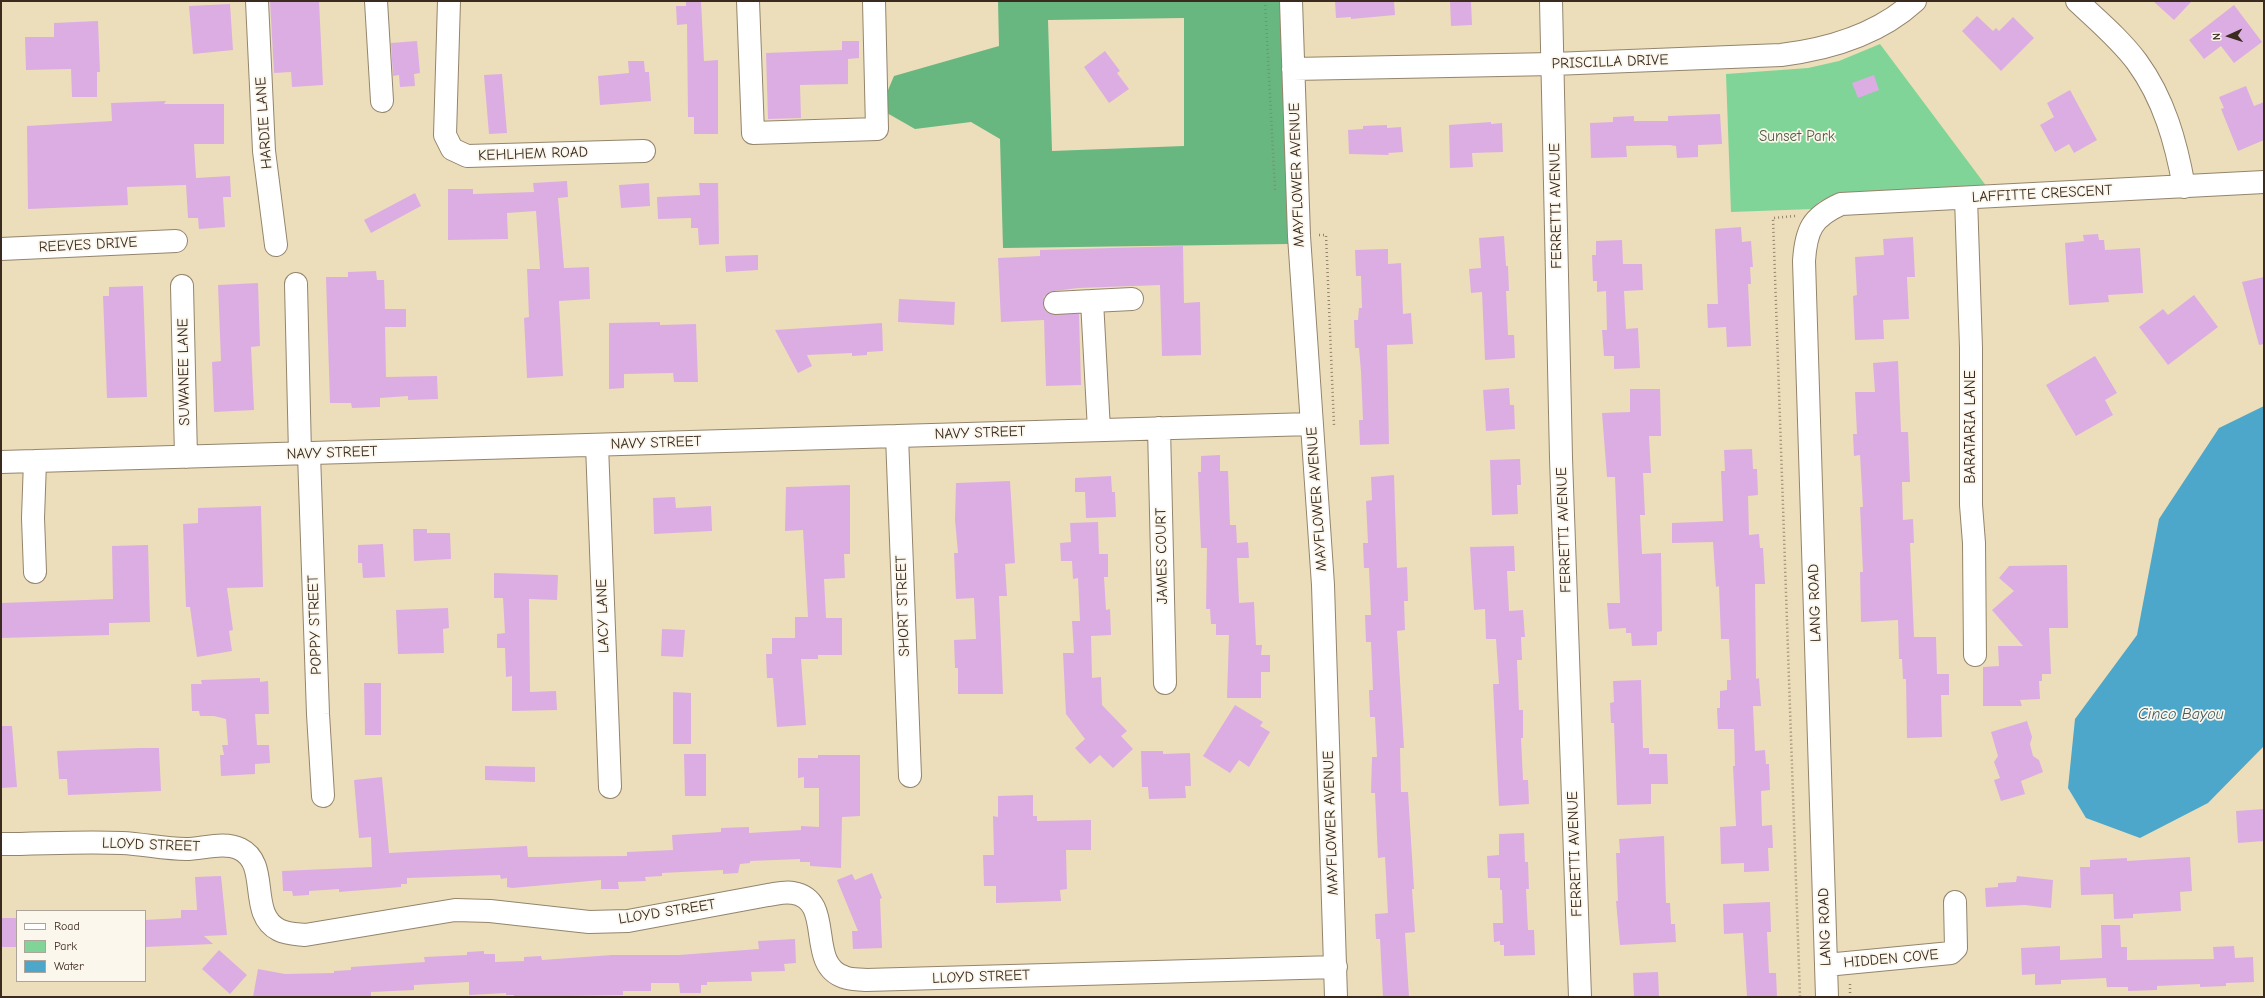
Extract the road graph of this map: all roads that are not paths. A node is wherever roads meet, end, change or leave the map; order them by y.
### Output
1 (257, 1) edge
2 (376, 1) edge
3 (449, 1) edge
4 (748, 1) edge
5 (874, 1) edge
6 (1291, 1) edge
7 (1551, 1) edge
8 (1915, 1) edge
9 (2077, 1) edge
10 (1553, 64) junction
11 (1293, 69) junction
12 (382, 101) dead end
13 (644, 151) dead end
14 (2264, 182) edge
15 (2184, 186) junction
16 (1966, 198) junction
17 (1822, 214) joint
18 (176, 241) dead end
19 (276, 245) dead end
20 (1, 249) edge
21 (296, 284) dead end
22 (182, 286) dead end
23 (1132, 299) dead end
24 (1092, 301) junction
25 (1055, 303) dead end
26 (1311, 424) junction
27 (1159, 428) junction
28 (1099, 430) junction
29 (897, 436) junction
30 (597, 445) junction
31 (305, 454) junction
32 (186, 457) junction
33 (35, 461) junction
34 (1, 462) edge
35 (35, 572) dead end
36 (1975, 655) dead end
37 (1165, 683) dead end
38 (910, 776) dead end
39 (610, 787) dead end
40 (323, 796) dead end
41 (1, 844) edge
42 (1955, 902) dead end
43 (1826, 965) junction
44 (1336, 967) junction
45 (1336, 997) edge
46 (1580, 997) edge
47 (1827, 997) edge

1 - 19 street, HARDIE LANE
2 - 12 street
3 - 13 street, KEHLHEM ROAD
4 - 5 street
6 - 11 street, MAYFLOWER AVENUE
7 - 10 street, FERRETTI AVENUE
8 - 10 street, PRISCILLA DRIVE
9 - 15 street
10 - 11 street, PRISCILLA DRIVE
10 - 46 street, FERRETTI AVENUE
11 - 26 street, MAYFLOWER AVENUE
14 - 15 street, LAFFITTE CRESCENT
15 - 16 street, LAFFITTE CRESCENT
16 - 17 street, LAFFITTE CRESCENT
16 - 36 street, BARATARIA LANE
17 - 43 street, LANG ROAD
18 - 20 street, REEVES DRIVE
21 - 31 street, POPPY STREET
22 - 32 street, SUWANEE LANE
23 - 24 street
24 - 25 street
24 - 28 street
26 - 27 street, NAVY STREET
26 - 44 street, MAYFLOWER AVENUE
27 - 28 street, NAVY STREET
27 - 37 street, JAMES COURT
28 - 29 street, NAVY STREET
29 - 30 street, NAVY STREET
29 - 38 street, SHORT STREET
30 - 31 street, NAVY STREET
30 - 39 street, LACY LANE
31 - 32 street, NAVY STREET
31 - 40 street, POPPY STREET
32 - 33 street, NAVY STREET
33 - 34 street, NAVY STREET
33 - 35 street
41 - 44 street, LLOYD STREET
42 - 43 street, HIDDEN COVE
43 - 47 street, LANG ROAD
44 - 45 street, MAYFLOWER AVENUE

